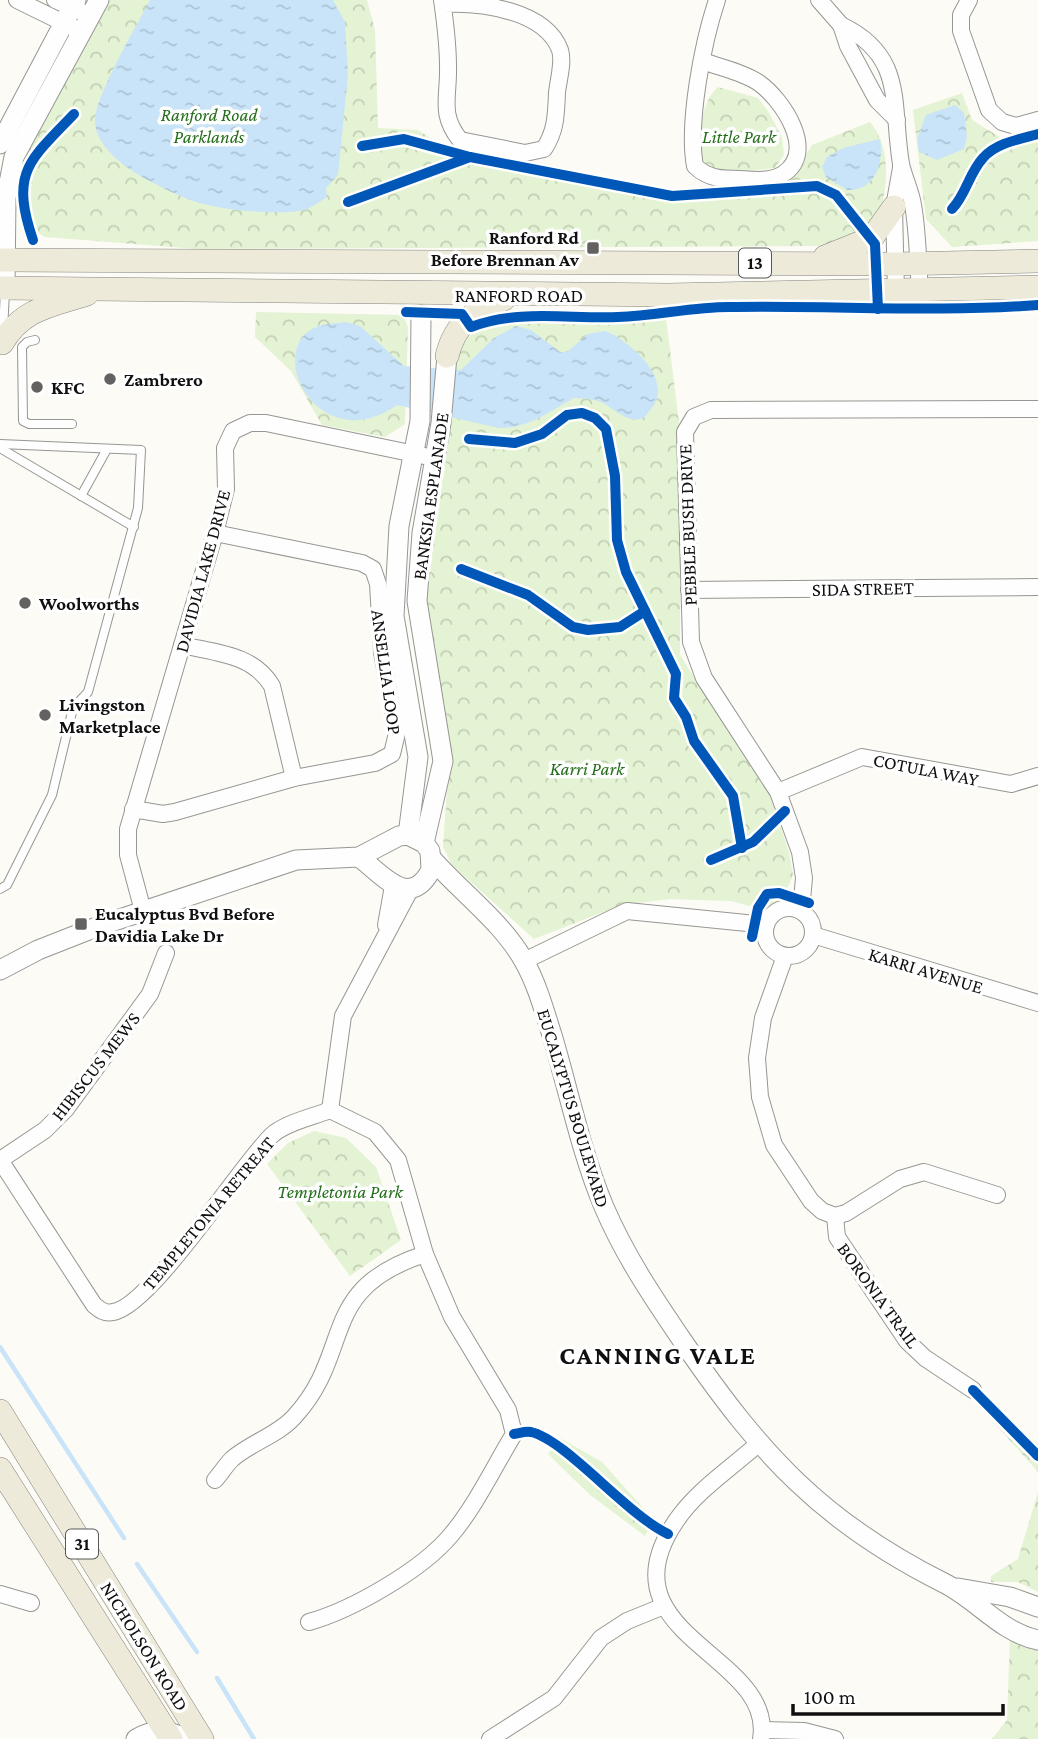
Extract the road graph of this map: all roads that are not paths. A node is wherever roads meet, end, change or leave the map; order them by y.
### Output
1 (17, 0) edge
2 (717, 0) edge
3 (820, 0) edge
4 (969, 0) edge
5 (442, 2) edge
6 (77, 11) edge
7 (841, 25) junction
8 (703, 61) junction
9 (27, 114) junction
10 (897, 120) junction
11 (1038, 120) edge
12 (0, 144) edge
13 (902, 165) junction
14 (894, 207) junction
15 (3, 260) edge
16 (1038, 261) edge
17 (472, 263) junction
18 (806, 263) junction
19 (918, 263) junction
20 (895, 264) junction
21 (111, 287) junction
22 (1038, 287) edge
23 (3, 288) edge
24 (896, 292) junction
25 (920, 292) junction
26 (517, 295) junction
27 (425, 308) junction
28 (35, 340) dead end
29 (1, 346) edge
30 (447, 356) joint
31 (1038, 410) edge
32 (72, 424) dead end
33 (0, 446) edge
34 (107, 449) junction
35 (424, 456) junction
36 (81, 496) junction
37 (134, 527) junction
38 (215, 533) junction
39 (1038, 587) edge
40 (689, 590) junction
41 (182, 645) junction
42 (1038, 776) edge
43 (294, 778) junction
44 (778, 792) junction
45 (134, 809) junction
46 (421, 846) junction
47 (383, 847) junction
48 (359, 857) junction
49 (401, 883) junction
50 (0, 889) edge
51 (461, 892) junction
52 (143, 911) junction
53 (800, 911) junction
54 (766, 925) junction
55 (813, 935) junction
56 (166, 953) dead end
57 (785, 956) junction
58 (524, 961) junction
59 (0, 970) edge
60 (1038, 1003) edge
61 (330, 1110) junction
62 (0, 1160) edge
63 (997, 1195) dead end
64 (835, 1216) junction
65 (425, 1254) junction
66 (973, 1390) dead end
67 (0, 1411) edge
68 (758, 1444) junction
69 (0, 1469) edge
70 (215, 1480) dead end
71 (950, 1586) junction
72 (0, 1594) edge
73 (31, 1603) dead end
74 (664, 1606) junction
75 (1038, 1607) edge
76 (309, 1622) dead end
77 (1038, 1640) edge
78 (164, 1678) junction
79 (762, 1734) edge
80 (170, 1737) edge
81 (136, 1739) edge
82 (202, 1739) edge
83 (491, 1739) edge
84 (835, 1739) edge

1 - 6 street
2 - 8 street
3 - 7 street
4 - 11 street
5 - 5 street
6 - 9 street
7 - 10 street
7 - 10 street
8 - 8 street
9 - 12 street
9 - 15 street
10 - 13 street
13 - 14 street
13 - 19 street
14 - 18 main road
14 - 20 street
15 - 17 main road, RANFORD ROAD / 13
15 - 23 street
16 - 19 main road, RANFORD ROAD / 13
17 - 18 main road, RANFORD ROAD / 13
17 - 27 main road
18 - 20 main road, RANFORD ROAD / 13
19 - 20 main road, RANFORD ROAD / 13
19 - 25 street
20 - 24 street
21 - 23 main road
21 - 27 main road
21 - 29 main road
22 - 25 main road, RANFORD ROAD / 13
23 - 29 lane
24 - 25 main road, RANFORD ROAD / 13
24 - 26 main road, RANFORD ROAD / 13
26 - 27 main road, RANFORD ROAD / 13
26 - 30 main road
27 - 35 street, BANKSIA ESPLANADE
28 - 32 lane
30 - 35 street, BANKSIA ESPLANADE
31 - 40 street, PEBBLE BUSH DRIVE
33 - 34 lane
33 - 36 lane
34 - 36 lane
34 - 37 lane
35 - 38 street, DAVIDIA LAKE DRIVE
35 - 46 street, BANKSIA ESPLANADE
36 - 37 lane
37 - 50 lane
38 - 41 street, DAVIDIA LAKE DRIVE
38 - 43 street, ANSELLIA LOOP
39 - 40 street, SIDA STREET
40 - 44 street, PEBBLE BUSH DRIVE
41 - 43 street
41 - 45 street, DAVIDIA LAKE DRIVE
42 - 44 street, COTULA WAY
43 - 45 street, ANSELLIA LOOP
44 - 53 street, PEBBLE BUSH DRIVE
45 - 52 street, DAVIDIA LAKE DRIVE
46 - 47 street
46 - 49 street
46 - 51 street, EUCALYPTUS BOULEVARD
47 - 48 street
47 - 49 street
48 - 49 street
48 - 52 street
49 - 51 street
49 - 61 street
51 - 58 street, EUCALYPTUS BOULEVARD
52 - 59 street
53 - 54 street
53 - 55 street
54 - 57 street
54 - 58 street
55 - 57 street
55 - 60 street, KARRI AVENUE
56 - 62 street, HIBISCUS MEWS
57 - 64 street
58 - 68 street, EUCALYPTUS BOULEVARD
61 - 62 street, TEMPLETONIA RETREAT
61 - 65 street
63 - 64 street
64 - 66 street, BORONIA TRAIL
65 - 70 street
65 - 76 street
67 - 78 main road, NICHOLSON ROAD / 31
68 - 71 street, EUCALYPTUS BOULEVARD
68 - 74 street
69 - 80 main road, NICHOLSON ROAD / 31
71 - 75 street, EUCALYPTUS BOULEVARD
71 - 77 street, EUCALYPTUS BOULEVARD
72 - 73 street
74 - 79 street
74 - 83 street
78 - 80 street
78 - 82 main road, NICHOLSON ROAD / 31
79 - 84 street
80 - 81 street

